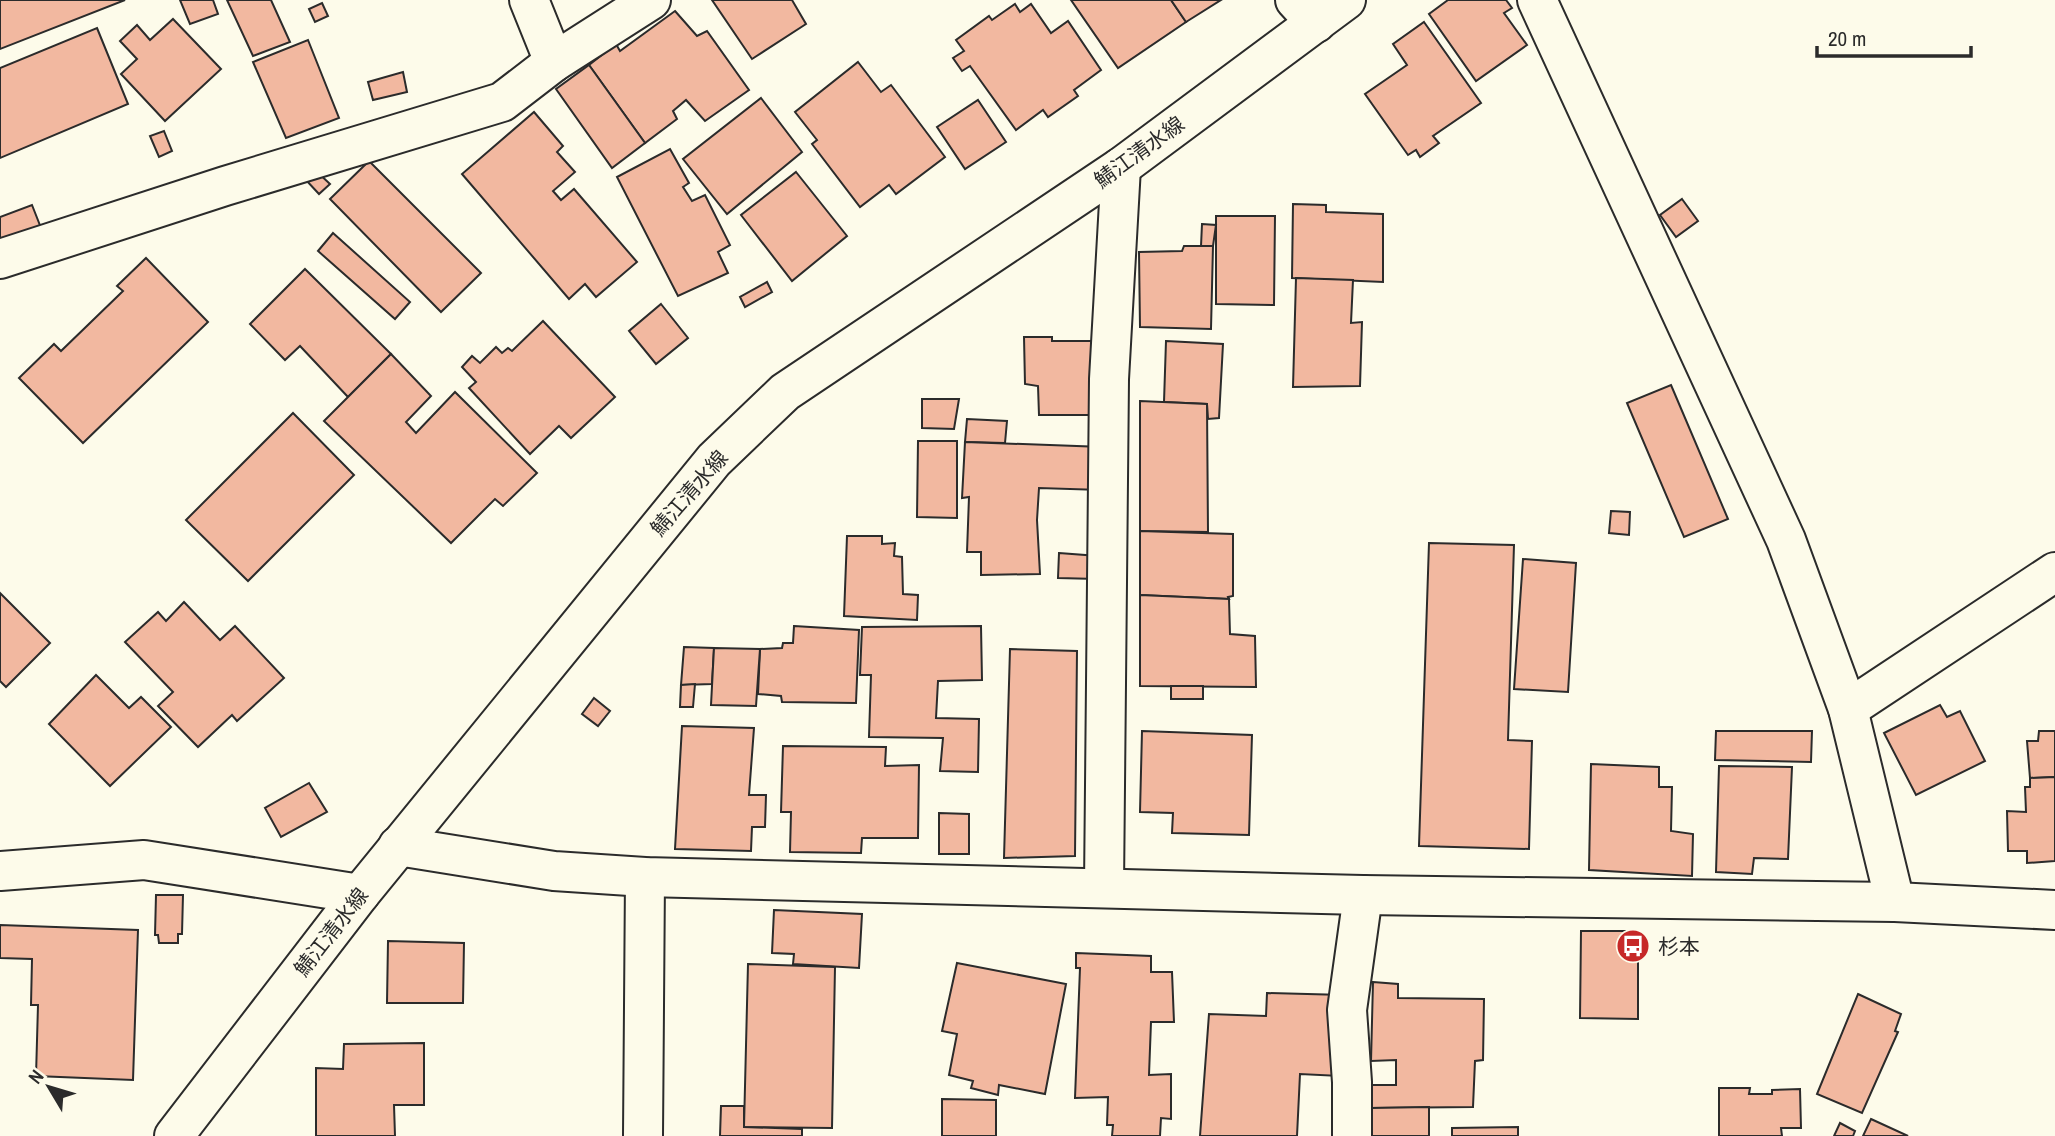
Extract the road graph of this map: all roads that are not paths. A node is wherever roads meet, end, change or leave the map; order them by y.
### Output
1 (529, 0) edge
2 (651, 0) edge
3 (1346, 0) edge
4 (1537, 0) edge
5 (1306, 11) edge
6 (554, 62) junction
7 (1121, 167) junction
8 (0, 259) edge
9 (2055, 572) edge
10 (1848, 709) junction
11 (398, 846) junction
12 (0, 871) edge
13 (645, 877) junction
14 (1104, 887) junction
15 (360, 894) junction
16 (1363, 895) junction
17 (1895, 902) junction
18 (2055, 910) edge
19 (174, 1136) edge
20 (643, 1136) edge
21 (1352, 1136) edge

1 - 6 street
2 - 6 street
3 - 5 street, 鯖江清水線
4 - 10 street
5 - 7 street, 鯖江清水線
6 - 8 street
7 - 11 street, 鯖江清水線
7 - 14 street
9 - 10 street
10 - 17 street
11 - 13 street
11 - 15 street, 鯖江清水線
12 - 15 street
13 - 14 street
13 - 20 street
14 - 16 street
15 - 19 street, 鯖江清水線
16 - 17 street
16 - 21 street
17 - 18 street

